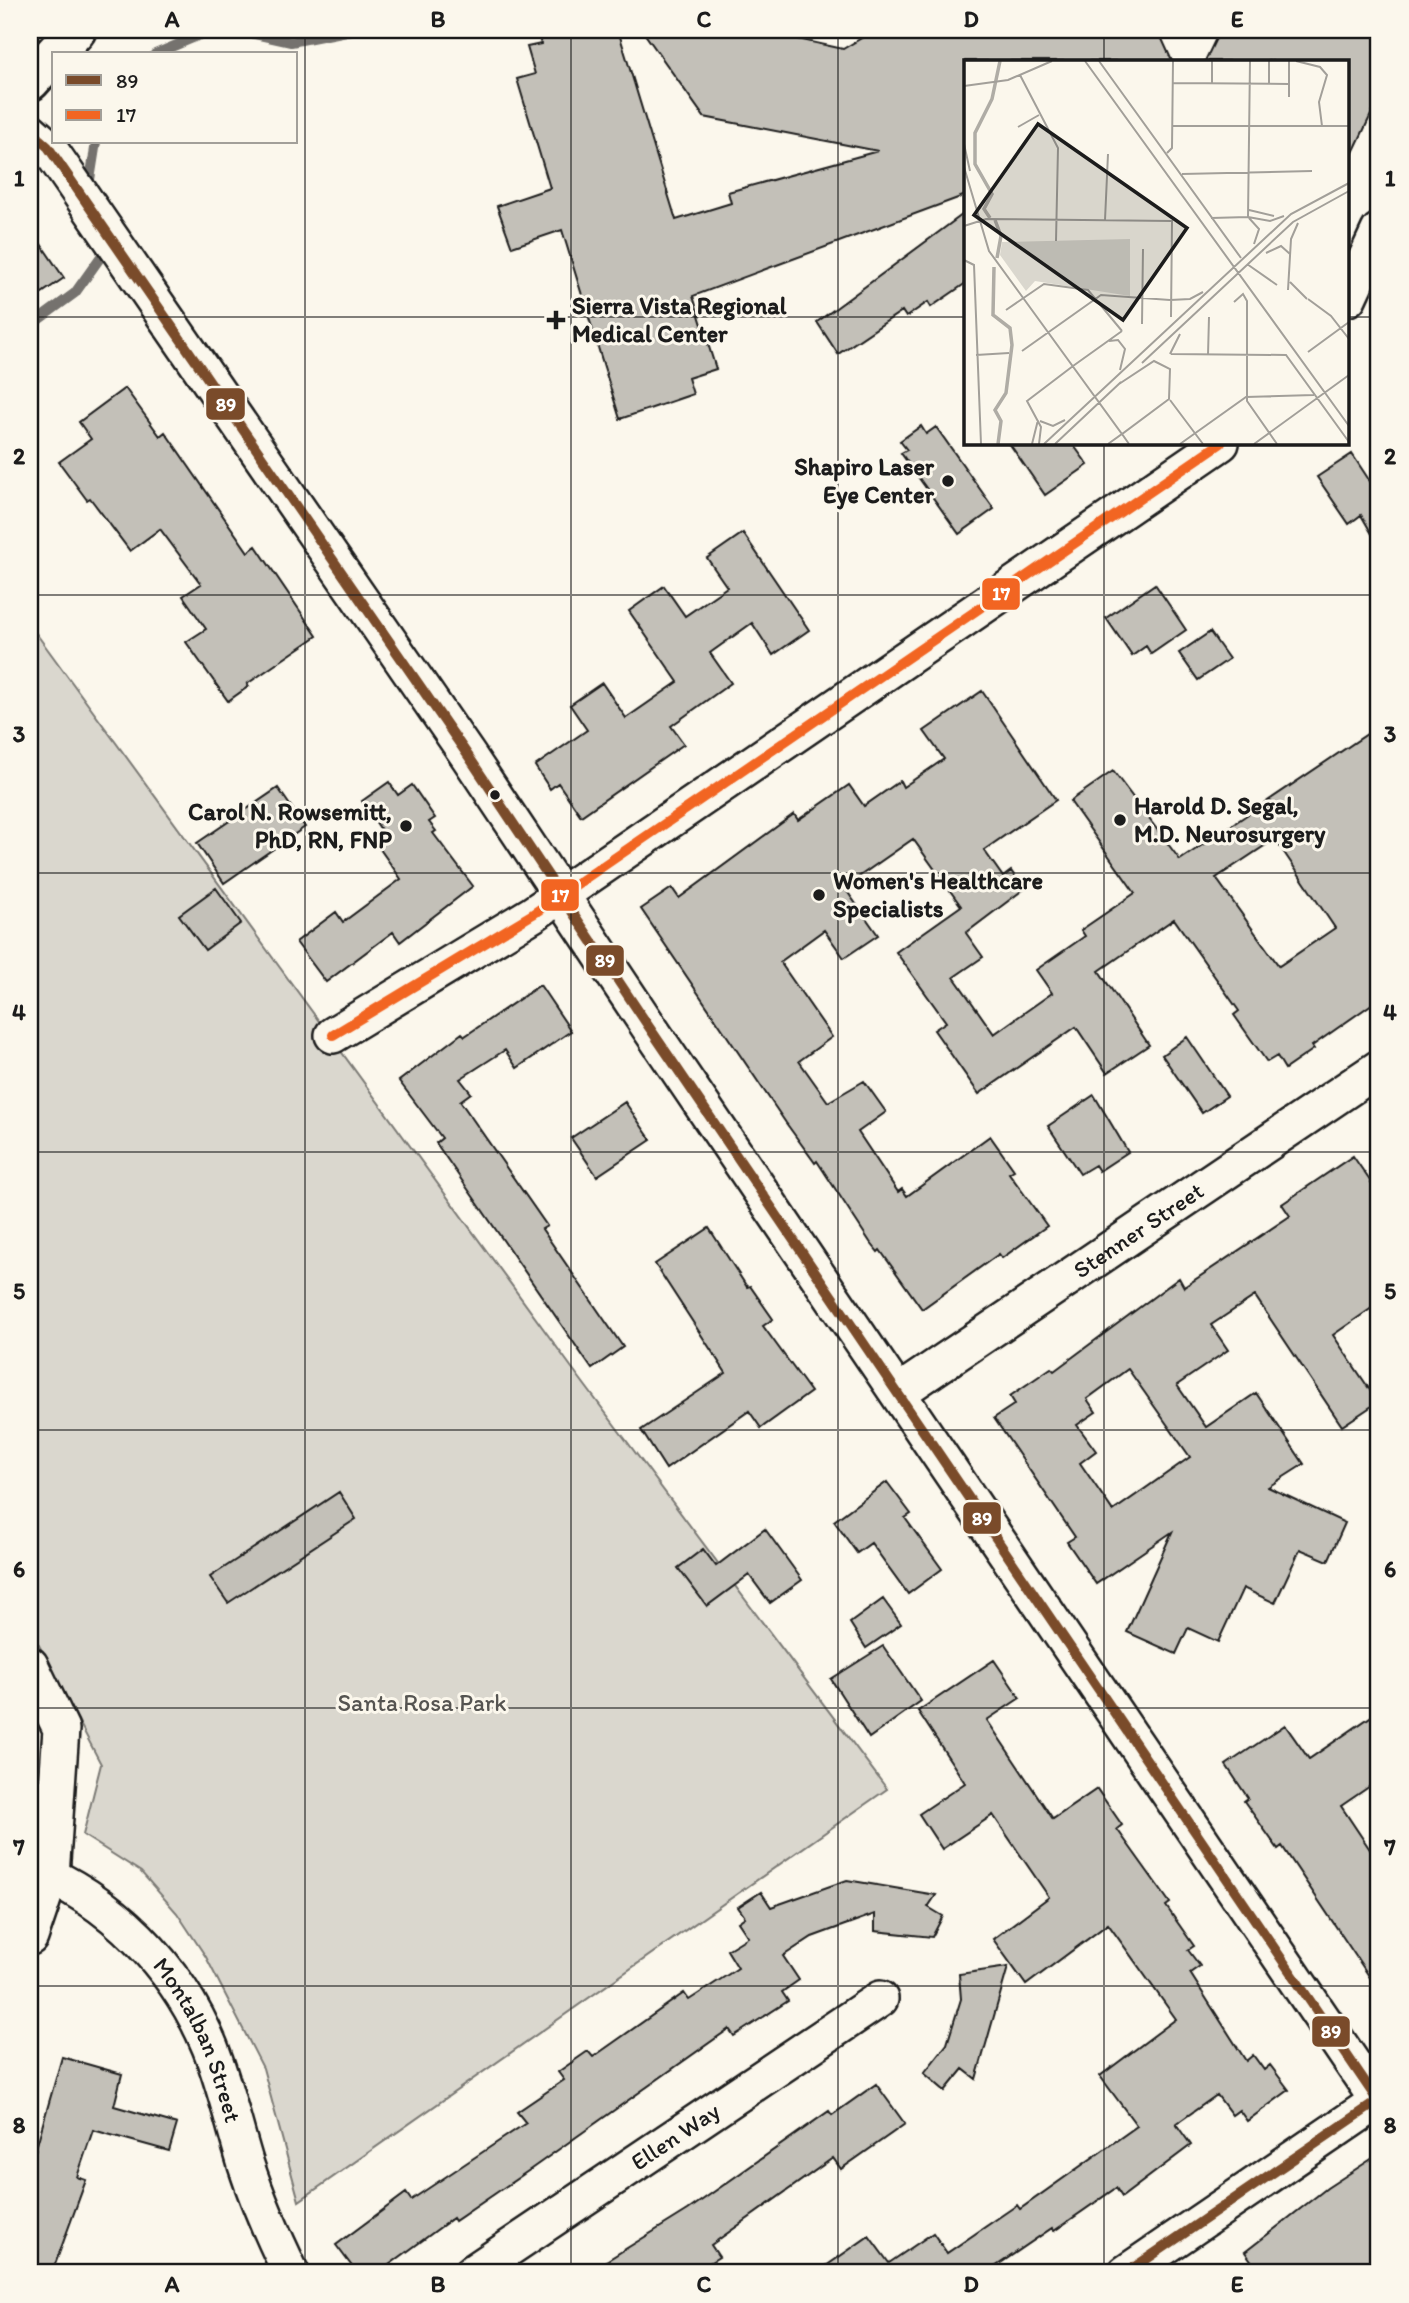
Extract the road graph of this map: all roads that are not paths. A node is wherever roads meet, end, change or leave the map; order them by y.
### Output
1 (76, 30) edge
2 (56, 52) edge
3 (52, 57) edge
4 (30, 81) edge
5 (39, 139) edge
6 (1379, 231) edge
7 (1350, 294) edge
8 (1220, 444) edge
9 (560, 895) junction
10 (333, 1035) dead end
11 (1379, 1068) edge
12 (899, 1392) junction
13 (30, 1665) edge
14 (41, 1871) edge
15 (30, 1937) edge
16 (880, 1999) dead end
17 (1378, 2101) edge
18 (291, 2273) edge
19 (472, 2273) edge
20 (1126, 2273) edge

1 - 2 highway
3 - 4 highway
5 - 9 street
6 - 7 street
8 - 9 street
9 - 10 street
9 - 12 street
11 - 12 street, Stenner Street
12 - 17 street
13 - 14 street
14 - 15 street
14 - 18 street, Montalban Street
16 - 19 street, Ellen Way
17 - 20 street

